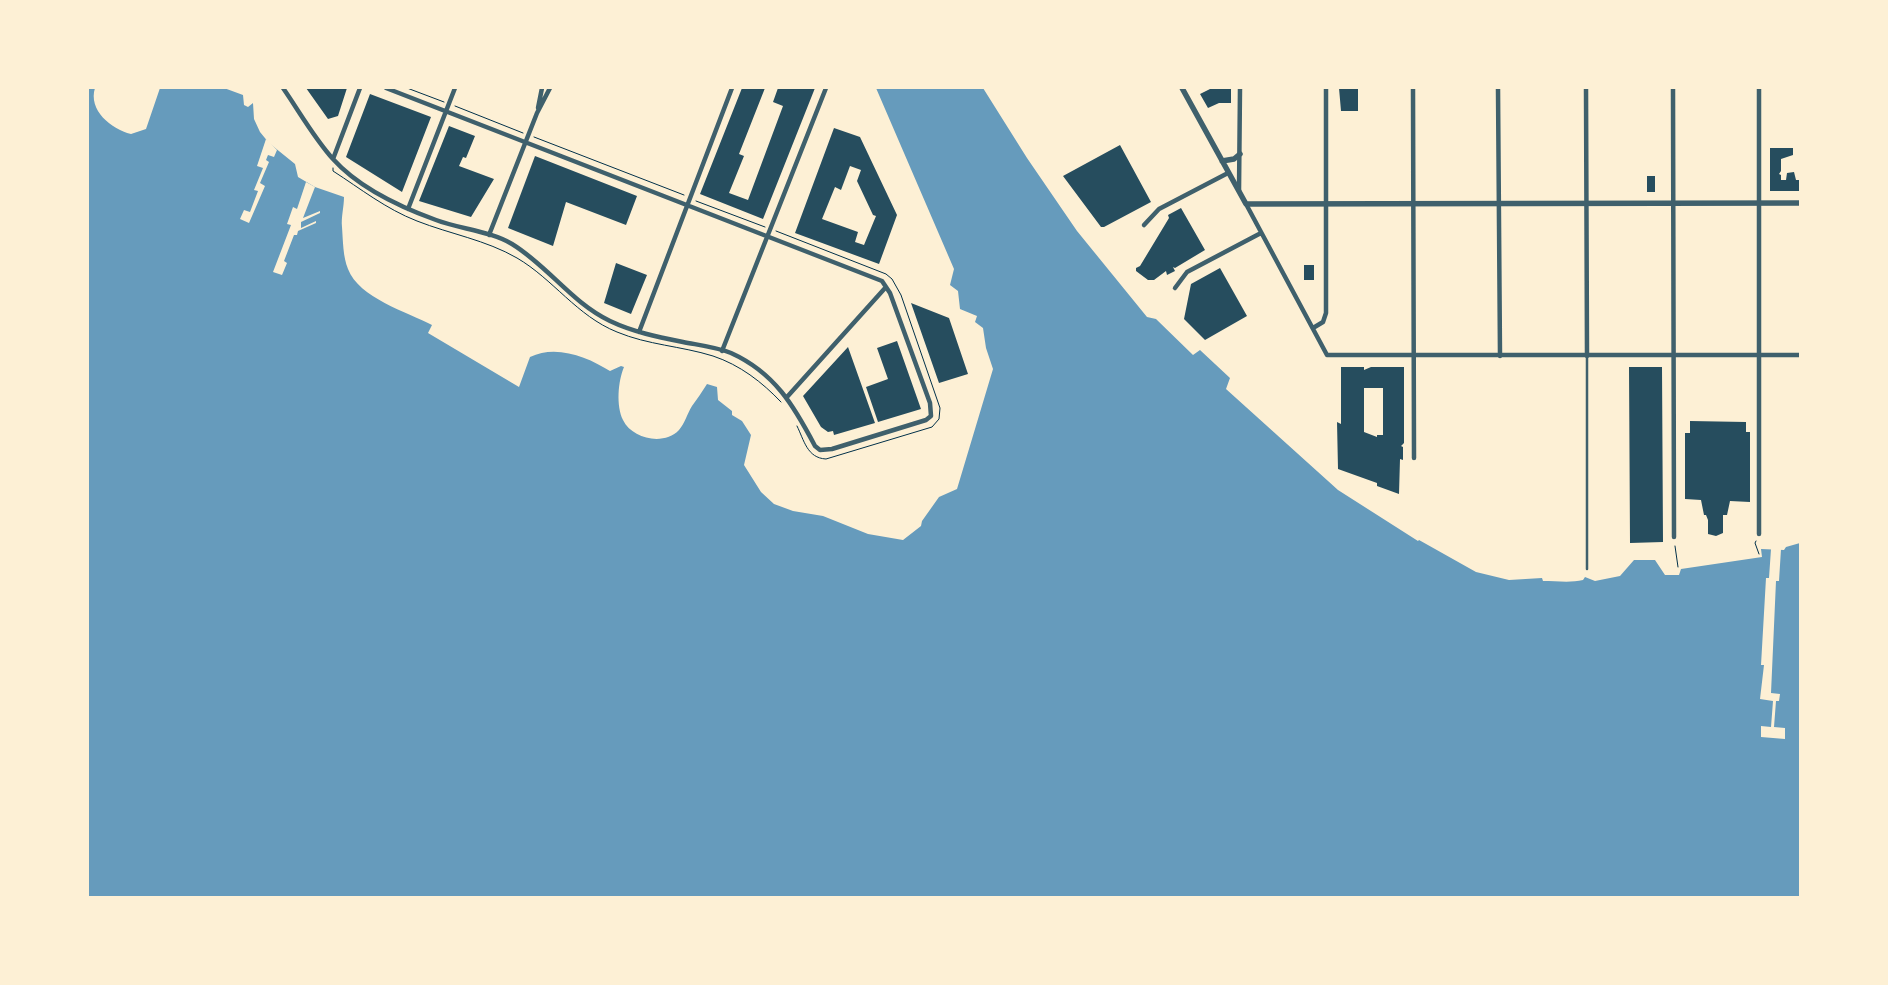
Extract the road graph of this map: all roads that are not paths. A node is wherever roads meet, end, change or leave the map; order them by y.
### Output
1 (283, 88) edge
2 (360, 88) edge
3 (386, 88) edge
4 (455, 88) edge
5 (542, 88) edge
6 (550, 88) edge
7 (732, 88) edge
8 (826, 88) edge
9 (1182, 88) edge
10 (1240, 88) edge
11 (1326, 88) edge
12 (1414, 88) edge
13 (1498, 88) edge
14 (1586, 88) edge
15 (1672, 88) edge
16 (1759, 88) edge
17 (446, 112) junction
18 (537, 113) junction
19 (525, 142) junction
20 (1240, 154) junction
21 (333, 159) junction
22 (1222, 161) junction
23 (1228, 172) junction
24 (1239, 193) junction
25 (1759, 203) junction
26 (1800, 203) edge
27 (687, 204) junction
28 (1246, 204) junction
29 (1326, 204) junction
30 (1414, 204) junction
31 (1499, 204) junction
32 (1586, 204) junction
33 (1673, 204) junction
34 (408, 209) junction
35 (1144, 225) dead end
36 (1261, 233) junction
37 (489, 235) junction
38 (767, 236) junction
39 (886, 287) junction
40 (1175, 288) dead end
41 (1313, 328) junction
42 (639, 332) junction
43 (722, 351) junction
44 (1800, 355) edge
45 (1414, 356) junction
46 (1500, 356) junction
47 (1587, 356) junction
48 (1673, 356) junction
49 (1759, 356) junction
50 (787, 397) junction
51 (1414, 458) dead end
52 (1759, 534) road end
53 (1674, 537) dead end
54 (1587, 569) dead end

1 - 21 street
2 - 21 street
3 - 17 street
4 - 17 street
5 - 18 street
6 - 18 street
7 - 27 street
8 - 38 street
9 - 22 street
10 - 20 street
11 - 29 street
12 - 30 street
13 - 31 street
14 - 32 street
15 - 33 street
16 - 25 street
17 - 19 street
17 - 34 street
18 - 19 street
19 - 27 street
19 - 37 street
20 - 22 street
20 - 24 street
21 - 34 street
22 - 23 street
23 - 24 street
23 - 35 street
24 - 28 street
25 - 26 street
25 - 33 street
25 - 49 street
27 - 38 street
27 - 42 street
28 - 29 street
28 - 36 street
29 - 30 street
29 - 41 street
30 - 31 street
30 - 45 street
31 - 32 street
31 - 46 street
32 - 33 street
32 - 47 street
33 - 48 street
34 - 37 street
36 - 40 street
36 - 41 street
37 - 42 street
38 - 39 street
38 - 43 street
39 - 50 street
39 - 50 street
41 - 45 street
42 - 43 street
43 - 50 street
44 - 49 street
45 - 46 street
45 - 51 street
46 - 47 street
47 - 48 street
47 - 54 lane
48 - 49 street
48 - 53 street
49 - 52 street

